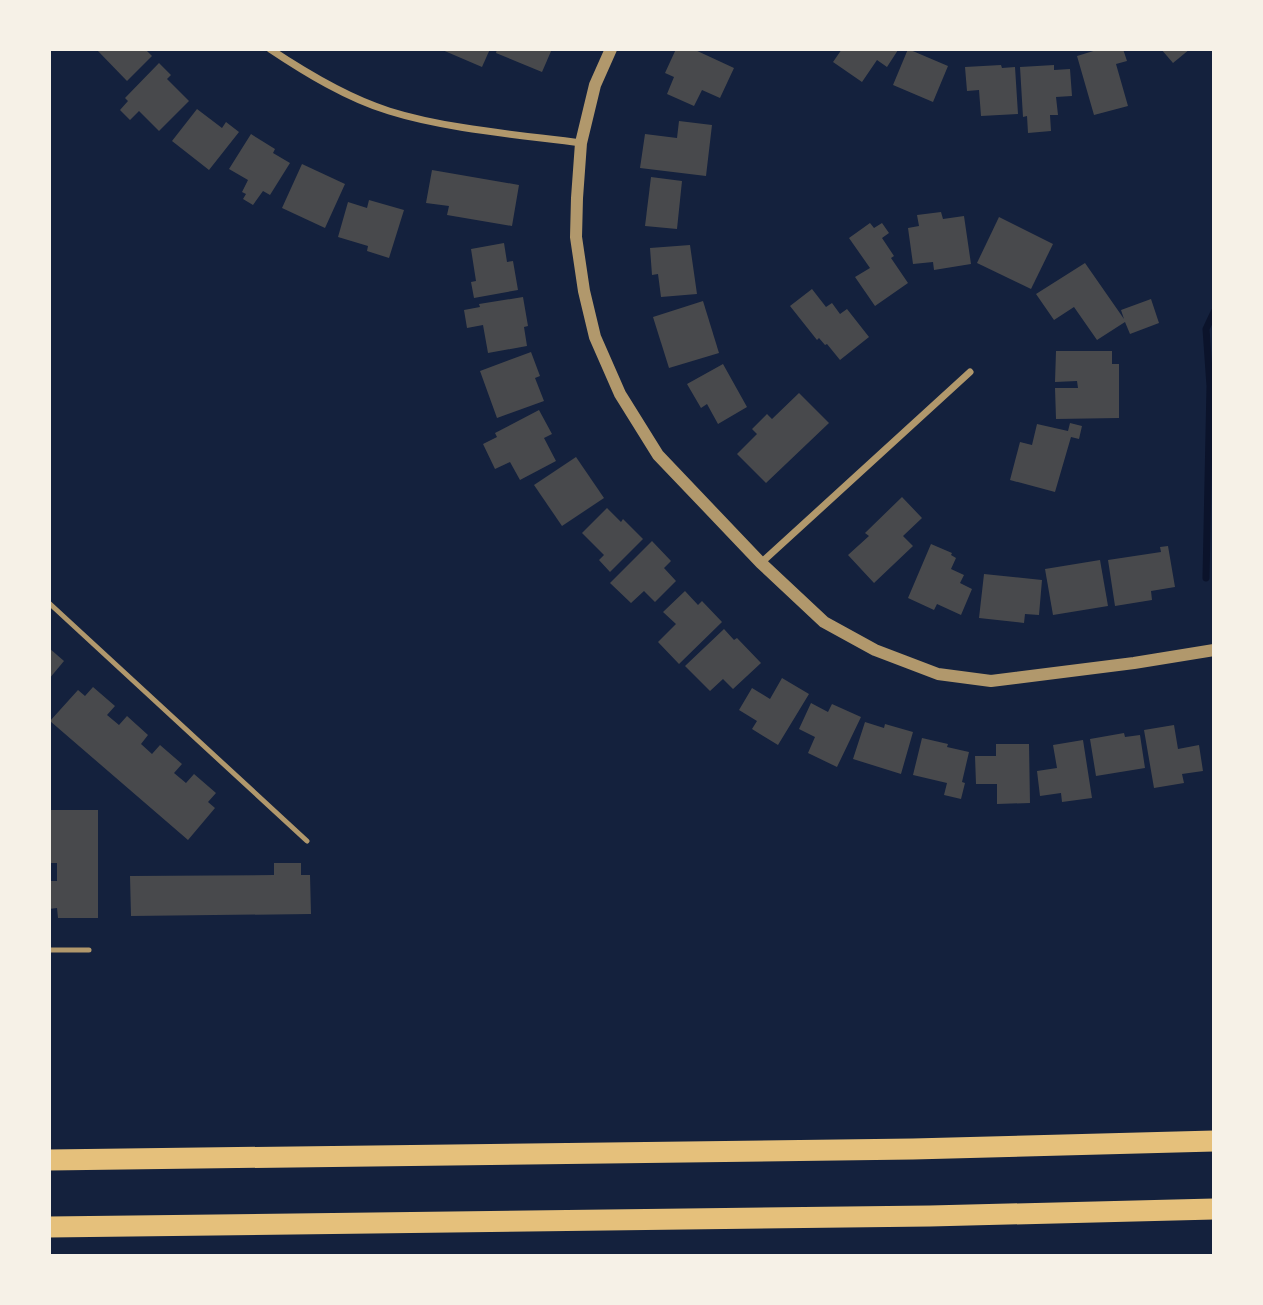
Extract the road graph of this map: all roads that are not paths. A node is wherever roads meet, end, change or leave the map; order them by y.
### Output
1 (270, 49) edge
2 (611, 49) edge
3 (581, 144) junction
4 (970, 372) dead end
5 (761, 564) junction
6 (49, 603) edge
7 (1214, 650) edge
8 (307, 841) dead end
9 (49, 950) edge
10 (89, 950) dead end
11 (1214, 1141) edge
12 (49, 1160) edge
13 (1214, 1209) edge
14 (49, 1227) edge

1 - 3 street
2 - 3 street
3 - 5 street
4 - 5 street
5 - 7 street
6 - 8 lane
9 - 10 lane
11 - 12 highway
13 - 14 highway

